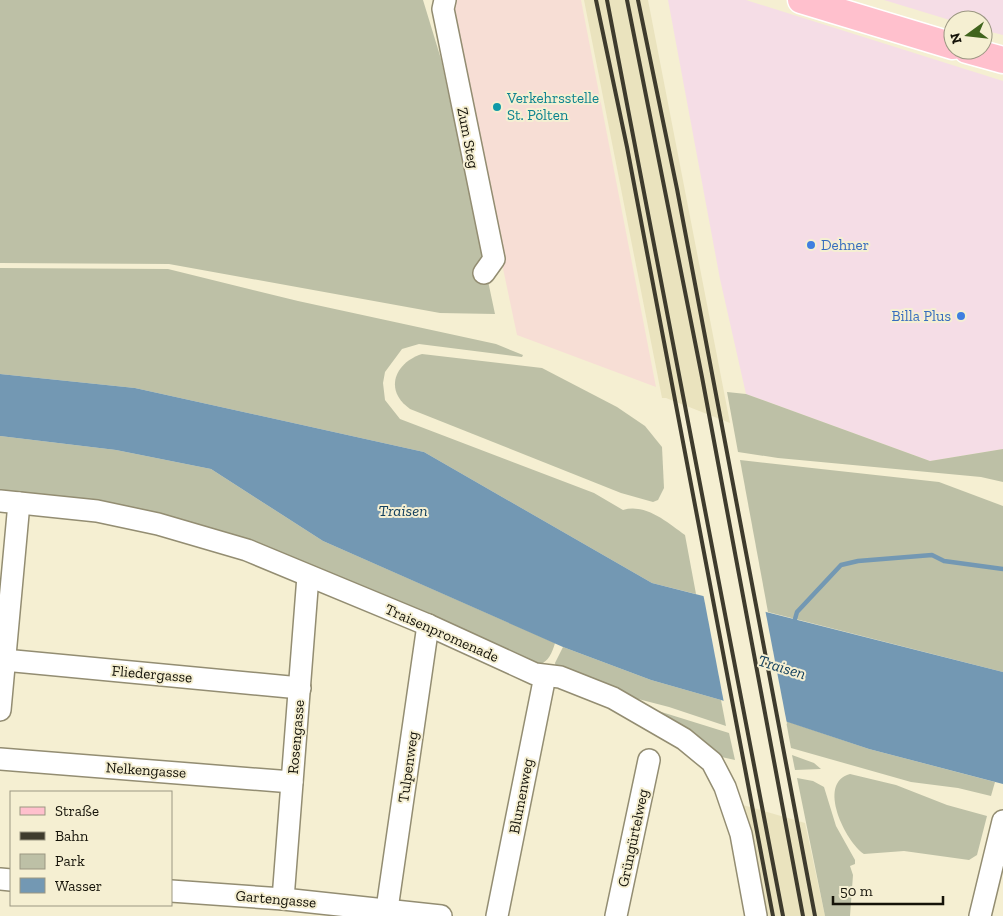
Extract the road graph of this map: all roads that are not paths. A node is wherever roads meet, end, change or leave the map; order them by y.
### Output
1 (445, 0) edge
2 (801, 0) edge
3 (943, 43) edge
4 (484, 273) dead end
5 (10, 502) edge
6 (308, 576) junction
7 (428, 625) junction
8 (4, 660) junction
9 (546, 676) junction
10 (300, 688) junction
11 (0, 710) edge
12 (0, 759) edge
13 (649, 760) dead end
14 (292, 782) junction
15 (1003, 821) edge
16 (172, 891) edge
17 (283, 899) junction
18 (387, 909) junction
19 (441, 916) edge
20 (497, 916) edge
21 (616, 916) edge
22 (756, 916) edge
23 (980, 916) edge

1 - 4 street, Zum Steg
2 - 3 main road
5 - 6 street, Traisenpromenade
5 - 8 street
6 - 7 street, Traisenpromenade
6 - 10 street, Rosengasse
7 - 9 street, Traisenpromenade
7 - 18 street, Tulpenweg
8 - 10 street, Fliedergasse
8 - 11 street
9 - 20 street, Blumenweg
9 - 22 street, Traisenpromenade
10 - 14 street, Rosengasse
12 - 14 street, Nelkengasse
13 - 21 street, Grüngürtelweg
14 - 17 street, Rosengasse
15 - 23 street
16 - 17 street, Gartengasse
17 - 18 street, Gartengasse
18 - 19 street, Gartengasse

